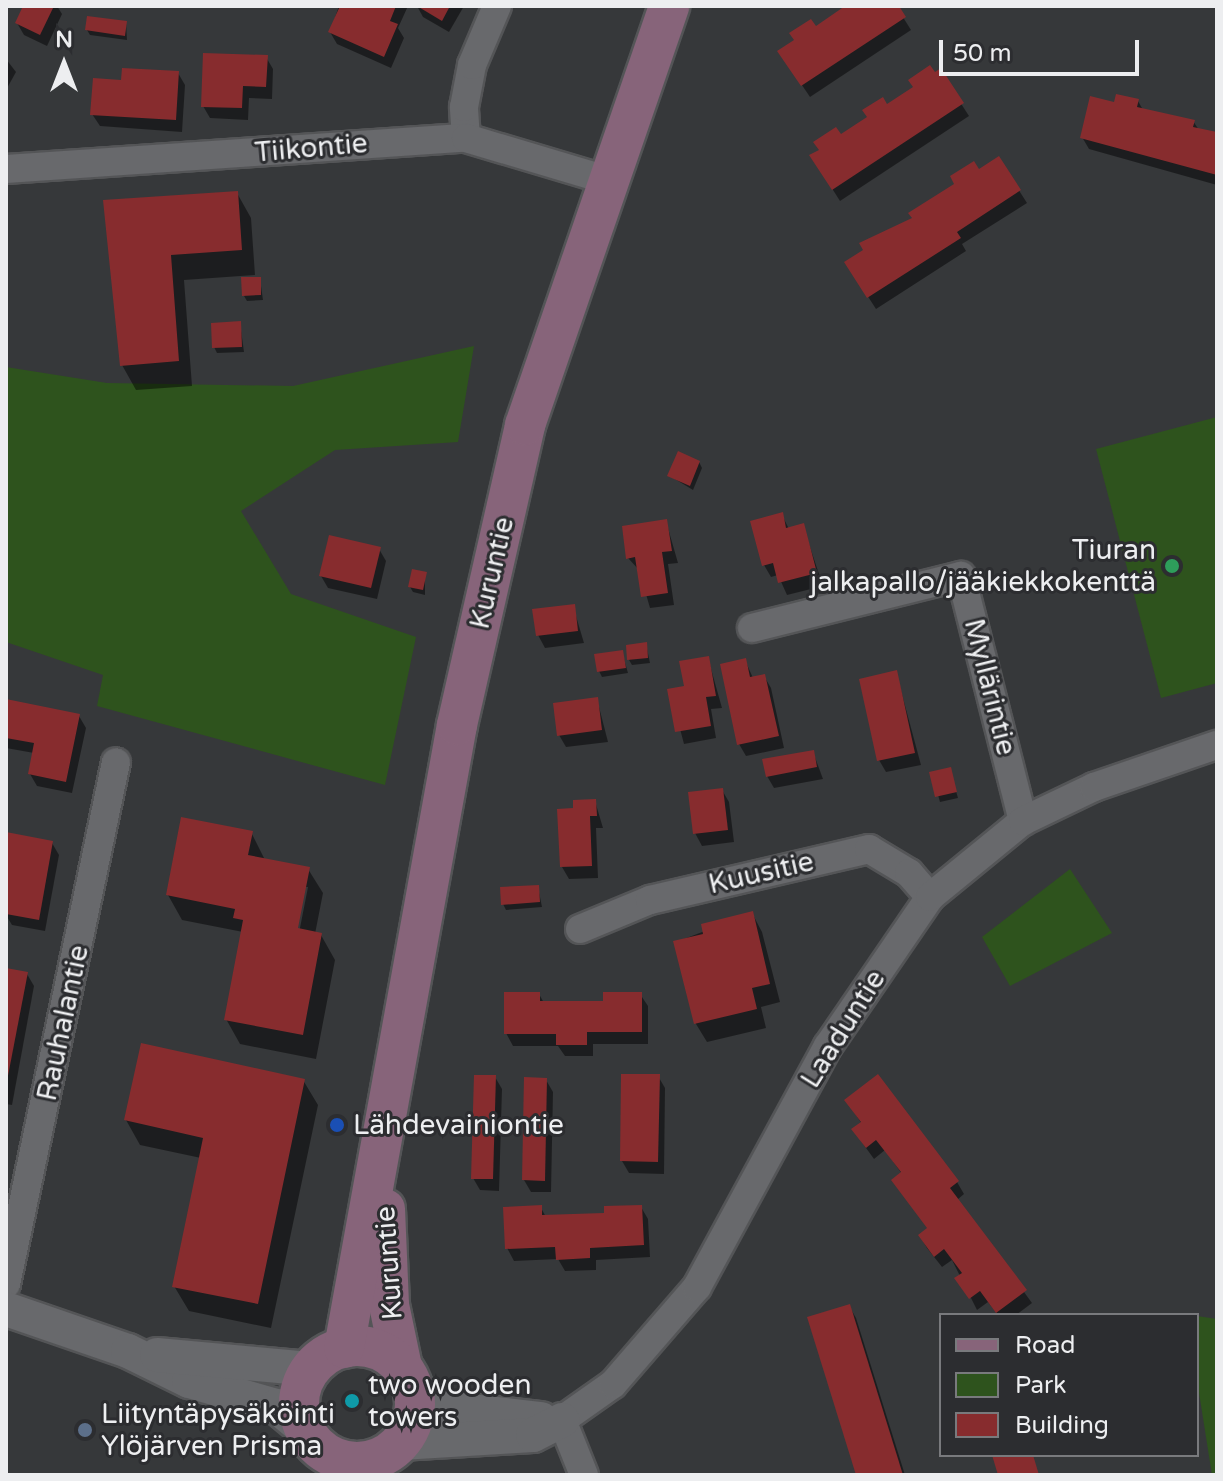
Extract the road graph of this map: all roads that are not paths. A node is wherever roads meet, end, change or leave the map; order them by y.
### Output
1 (497, 6) edge
2 (669, 6) edge
3 (466, 138) junction
4 (6, 169) edge
5 (610, 181) junction
6 (752, 628) dead end
7 (1217, 745) edge
8 (116, 762) dead end
9 (1023, 821) junction
10 (930, 897) junction
11 (580, 929) dead end
12 (382, 1157) junction
13 (6, 1284) edge
14 (6, 1309) edge
15 (128, 1351) junction
16 (328, 1358) junction
17 (407, 1376) junction
18 (562, 1420) junction
19 (313, 1449) edge
20 (384, 1458) edge
21 (584, 1475) edge

1 - 3 street
2 - 5 main road, Kuruntie
3 - 4 street, Tiikontie
3 - 5 street, Tiikontie
5 - 12 main road, Kuruntie
6 - 9 street, Myllärintie
7 - 9 street, Laaduntie
8 - 13 street, Rauhalantie
9 - 10 street, Laaduntie
10 - 11 street, Kuusitie
10 - 18 street, Laaduntie
12 - 16 main road, Kuruntie
12 - 17 main road, Kuruntie
14 - 15 street
15 - 16 street
15 - 19 street
16 - 17 main road
16 - 19 main road
17 - 18 street
17 - 20 main road
18 - 20 street, Laaduntie
18 - 21 street
19 - 20 main road

